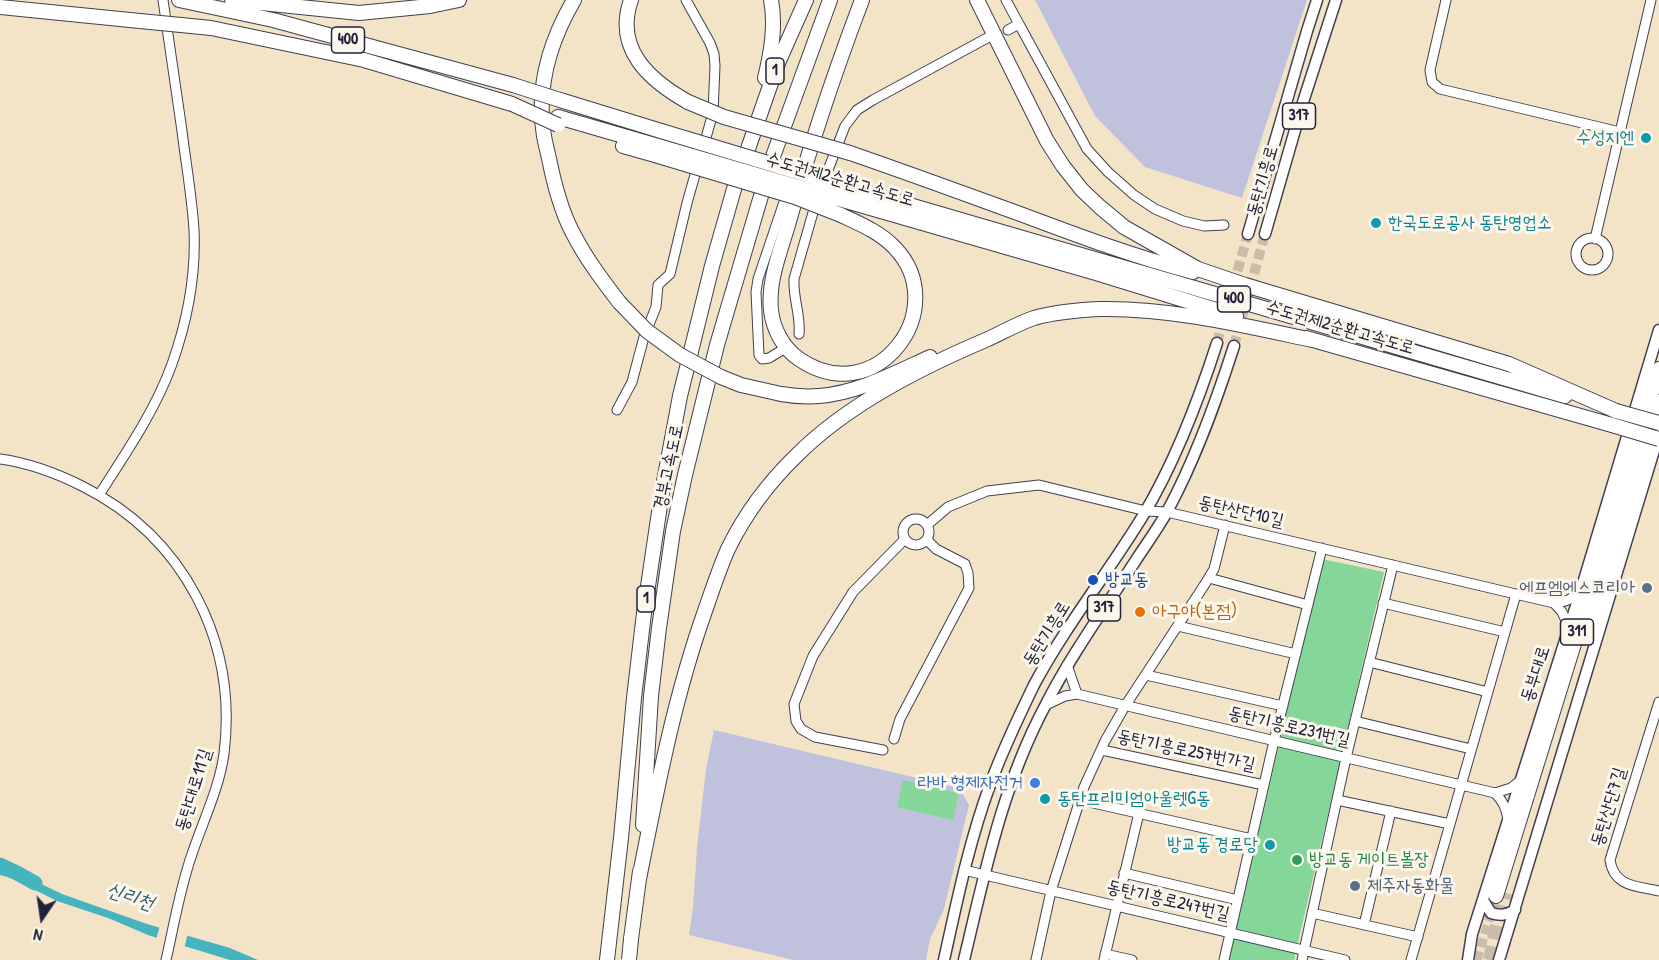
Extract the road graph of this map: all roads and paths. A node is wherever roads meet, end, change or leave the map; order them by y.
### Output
1 (164, 0) edge
2 (180, 0) edge
3 (232, 0) edge
4 (459, 0) edge
5 (574, 0) edge
6 (631, 0) edge
7 (686, 0) edge
8 (771, 0) edge
9 (806, 0) edge
10 (830, 0) edge
11 (862, 0) edge
12 (977, 0) edge
13 (1006, 0) edge
14 (1317, 0) edge
15 (1336, 0) edge
16 (1446, 0) edge
17 (1651, 0) edge
18 (0, 8) edge
19 (1019, 24) junction
20 (1008, 30) dead end
21 (987, 38) dead end
22 (1620, 132) junction
23 (749, 144) junction
24 (656, 151) junction
25 (784, 202) dead end
26 (1224, 225) dead end
27 (1248, 234) tunnel mouth
28 (1265, 234) tunnel mouth
29 (1595, 239) dead end
30 (1245, 285) junction
31 (1034, 318) junction
32 (1659, 330) edge
33 (799, 333) dead end
34 (1312, 339) junction
35 (1217, 343) tunnel mouth
36 (1234, 346) tunnel mouth
37 (784, 349) dead end
38 (1659, 369) edge
39 (1659, 402) edge
40 (617, 410) dead end
41 (1616, 411) junction
42 (1659, 423) edge
43 (1659, 436) edge
44 (0, 459) edge
45 (99, 495) junction
46 (1146, 511) junction
47 (1167, 512) junction
48 (927, 525) junction
49 (1225, 525) junction
50 (905, 539) junction
51 (927, 540) junction
52 (1322, 548) junction
53 (1392, 565) junction
54 (1209, 578) junction
55 (1581, 590) junction
56 (1516, 594) junction
57 (1383, 603) junction
58 (1554, 603) junction
59 (1308, 604) junction
60 (1178, 626) junction
61 (1569, 627) junction
62 (1505, 632) junction
63 (1296, 654) junction
64 (1369, 662) junction
65 (1067, 664) junction
66 (1146, 675) junction
67 (1488, 692) junction
68 (1077, 694) junction
69 (1659, 702) edge
70 (1044, 706) junction
71 (1125, 706) junction
72 (1283, 706) junction
73 (1355, 721) junction
74 (894, 739) dead end
75 (1274, 741) junction
76 (1472, 749) junction
77 (883, 750) dead end
78 (1102, 750) junction
79 (1346, 758) junction
80 (1521, 780) junction
81 (1264, 785) junction
82 (1461, 785) junction
83 (1495, 793) junction
84 (1080, 800) junction
85 (1337, 800) junction
86 (1391, 811) junction
87 (1138, 813) junction
88 (1508, 822) junction
89 (1450, 824) junction
90 (1252, 839) junction
91 (964, 870) junction
92 (1124, 873) junction
93 (984, 875) junction
94 (639, 879) junction
95 (1051, 891) junction
96 (1659, 891) edge
97 (1495, 896) junction
98 (1238, 900) junction
99 (1117, 906) junction
100 (1515, 910) junction
101 (1312, 913) junction
102 (1364, 925) junction
103 (1230, 933) junction
104 (1418, 937) junction
105 (1303, 955) edge
106 (1105, 957) edge
107 (166, 960) edge
108 (607, 960) edge
109 (628, 960) edge
110 (944, 960) edge
111 (964, 960) edge
112 (1036, 960) edge
113 (1132, 960) edge
114 (1224, 960) edge
115 (1345, 960) edge
116 (1411, 960) edge
117 (1468, 960) edge
118 (1499, 960) edge

1 - 45 street
2 - 41 highway, 수도권제2순환고속도로 / 400, bridge
3 - 4 highway
5 - 31 highway, bridge
6 - 30 highway, bridge
7 - 40 street
8 - 23 highway
9 - 23 highway, 경부고속도로 / 1
10 - 94 highway, 경부고속도로 / 1
11 - 24 highway, bridge
12 - 30 highway
13 - 19 street
14 - 27 main road, 동탄기흥로 / 317
15 - 28 main road, 동탄기흥로 / 317
16 - 22 street
17 - 22 street
18 - 24 highway, 400, bridge
19 - 20 street
19 - 26 street
21 - 33 street
22 - 29 street
23 - 108 highway, 경부고속도로 / 1
24 - 34 highway, 수도권제2순환고속도로 / 400, bridge
25 - 37 street
30 - 41 highway
31 - 34 highway
31 - 94 highway
32 - 55 main road, 동부대로
34 - 43 highway, 수도권제2순환고속도로 / 400, bridge
35 - 46 main road, 동탄기흥로 / 317
36 - 47 main road, 동탄기흥로 / 317
38 - 97 highway, 동부대로 / 311
39 - 97 highway, 동부대로 / 311
41 - 42 highway, 수도권제2순환고속도로 / 400, bridge
43 - 100 main road
44 - 45 street, 동탄대로11길
45 - 107 street, 동탄대로11길
46 - 47 street, 동탄산단10길
46 - 48 street, 동탄산단10길
46 - 91 main road, 동탄기흥로 / 317
47 - 49 street, 동탄산단10길
47 - 65 main road, 동탄기흥로 / 317
48 - 50 street
48 - 51 street
49 - 52 street, 동탄산단10길
49 - 54 street, 동탄기흥로257번가길
50 - 51 street
50 - 77 street
51 - 74 street
52 - 53 street, 동탄산단10길
52 - 59 street
53 - 56 street, 동탄산단10길
53 - 57 street
54 - 59 street
54 - 60 street, 동탄기흥로257번가길
55 - 58 street
55 - 61 main road, 동부대로
56 - 58 street, 동탄산단10길
56 - 62 street
57 - 62 street
57 - 64 street
58 - 61 street
59 - 63 street
60 - 63 street
60 - 66 street, 동탄기흥로257번가길
61 - 80 main road, 동부대로
62 - 67 street
63 - 72 street
64 - 67 street
64 - 73 street
65 - 68 street
65 - 70 main road, 동탄기흥로 / 317
66 - 71 street, 동탄기흥로257번가길
66 - 72 street
67 - 76 street
68 - 70 street
68 - 71 street, 동탄기흥로231번길
69 - 96 street, 동탄산단7길
70 - 93 main road, 동탄기흥로 / 317
71 - 75 street, 동탄기흥로231번길
71 - 78 street, 동탄기흥로257번가길
72 - 75 street
73 - 76 street
73 - 79 street
75 - 79 street, 동탄기흥로231번길
75 - 81 street
76 - 82 street
78 - 81 street, 동탄기흥로257번가길
78 - 84 street, 동탄기흥로257번가길
79 - 82 street, 동탄기흥로231번길
79 - 85 street
80 - 83 street
80 - 88 main road, 동부대로
81 - 90 street
82 - 83 street, 동탄기흥로231번길
82 - 89 street
83 - 88 street
84 - 87 street
84 - 95 street, 동탄기흥로257번가길
85 - 86 street
85 - 101 street
86 - 89 street
86 - 102 street
87 - 90 street
87 - 92 street
88 - 97 main road, 동부대로
89 - 104 street
90 - 98 street
91 - 93 street, 동탄기흥로247번길
91 - 110 main road, 동탄기흥로 / 317
92 - 98 street
92 - 99 street
93 - 95 street, 동탄기흥로247번길
93 - 111 main road, 동탄기흥로 / 317
94 - 109 highway, 경부고속도로 / 1, bridge
95 - 99 street, 동탄기흥로247번길
95 - 112 street, 동탄기흥로257번가길
97 - 100 main road
97 - 117 main road, 동부대로
98 - 103 street
99 - 103 street, 동탄기흥로247번길
99 - 106 street
100 - 118 main road
101 - 102 street
101 - 105 street
102 - 104 street
103 - 105 street, 동탄기흥로247번길
103 - 114 street
104 - 116 street
105 - 115 street, 동탄기흥로247번길
106 - 113 street

